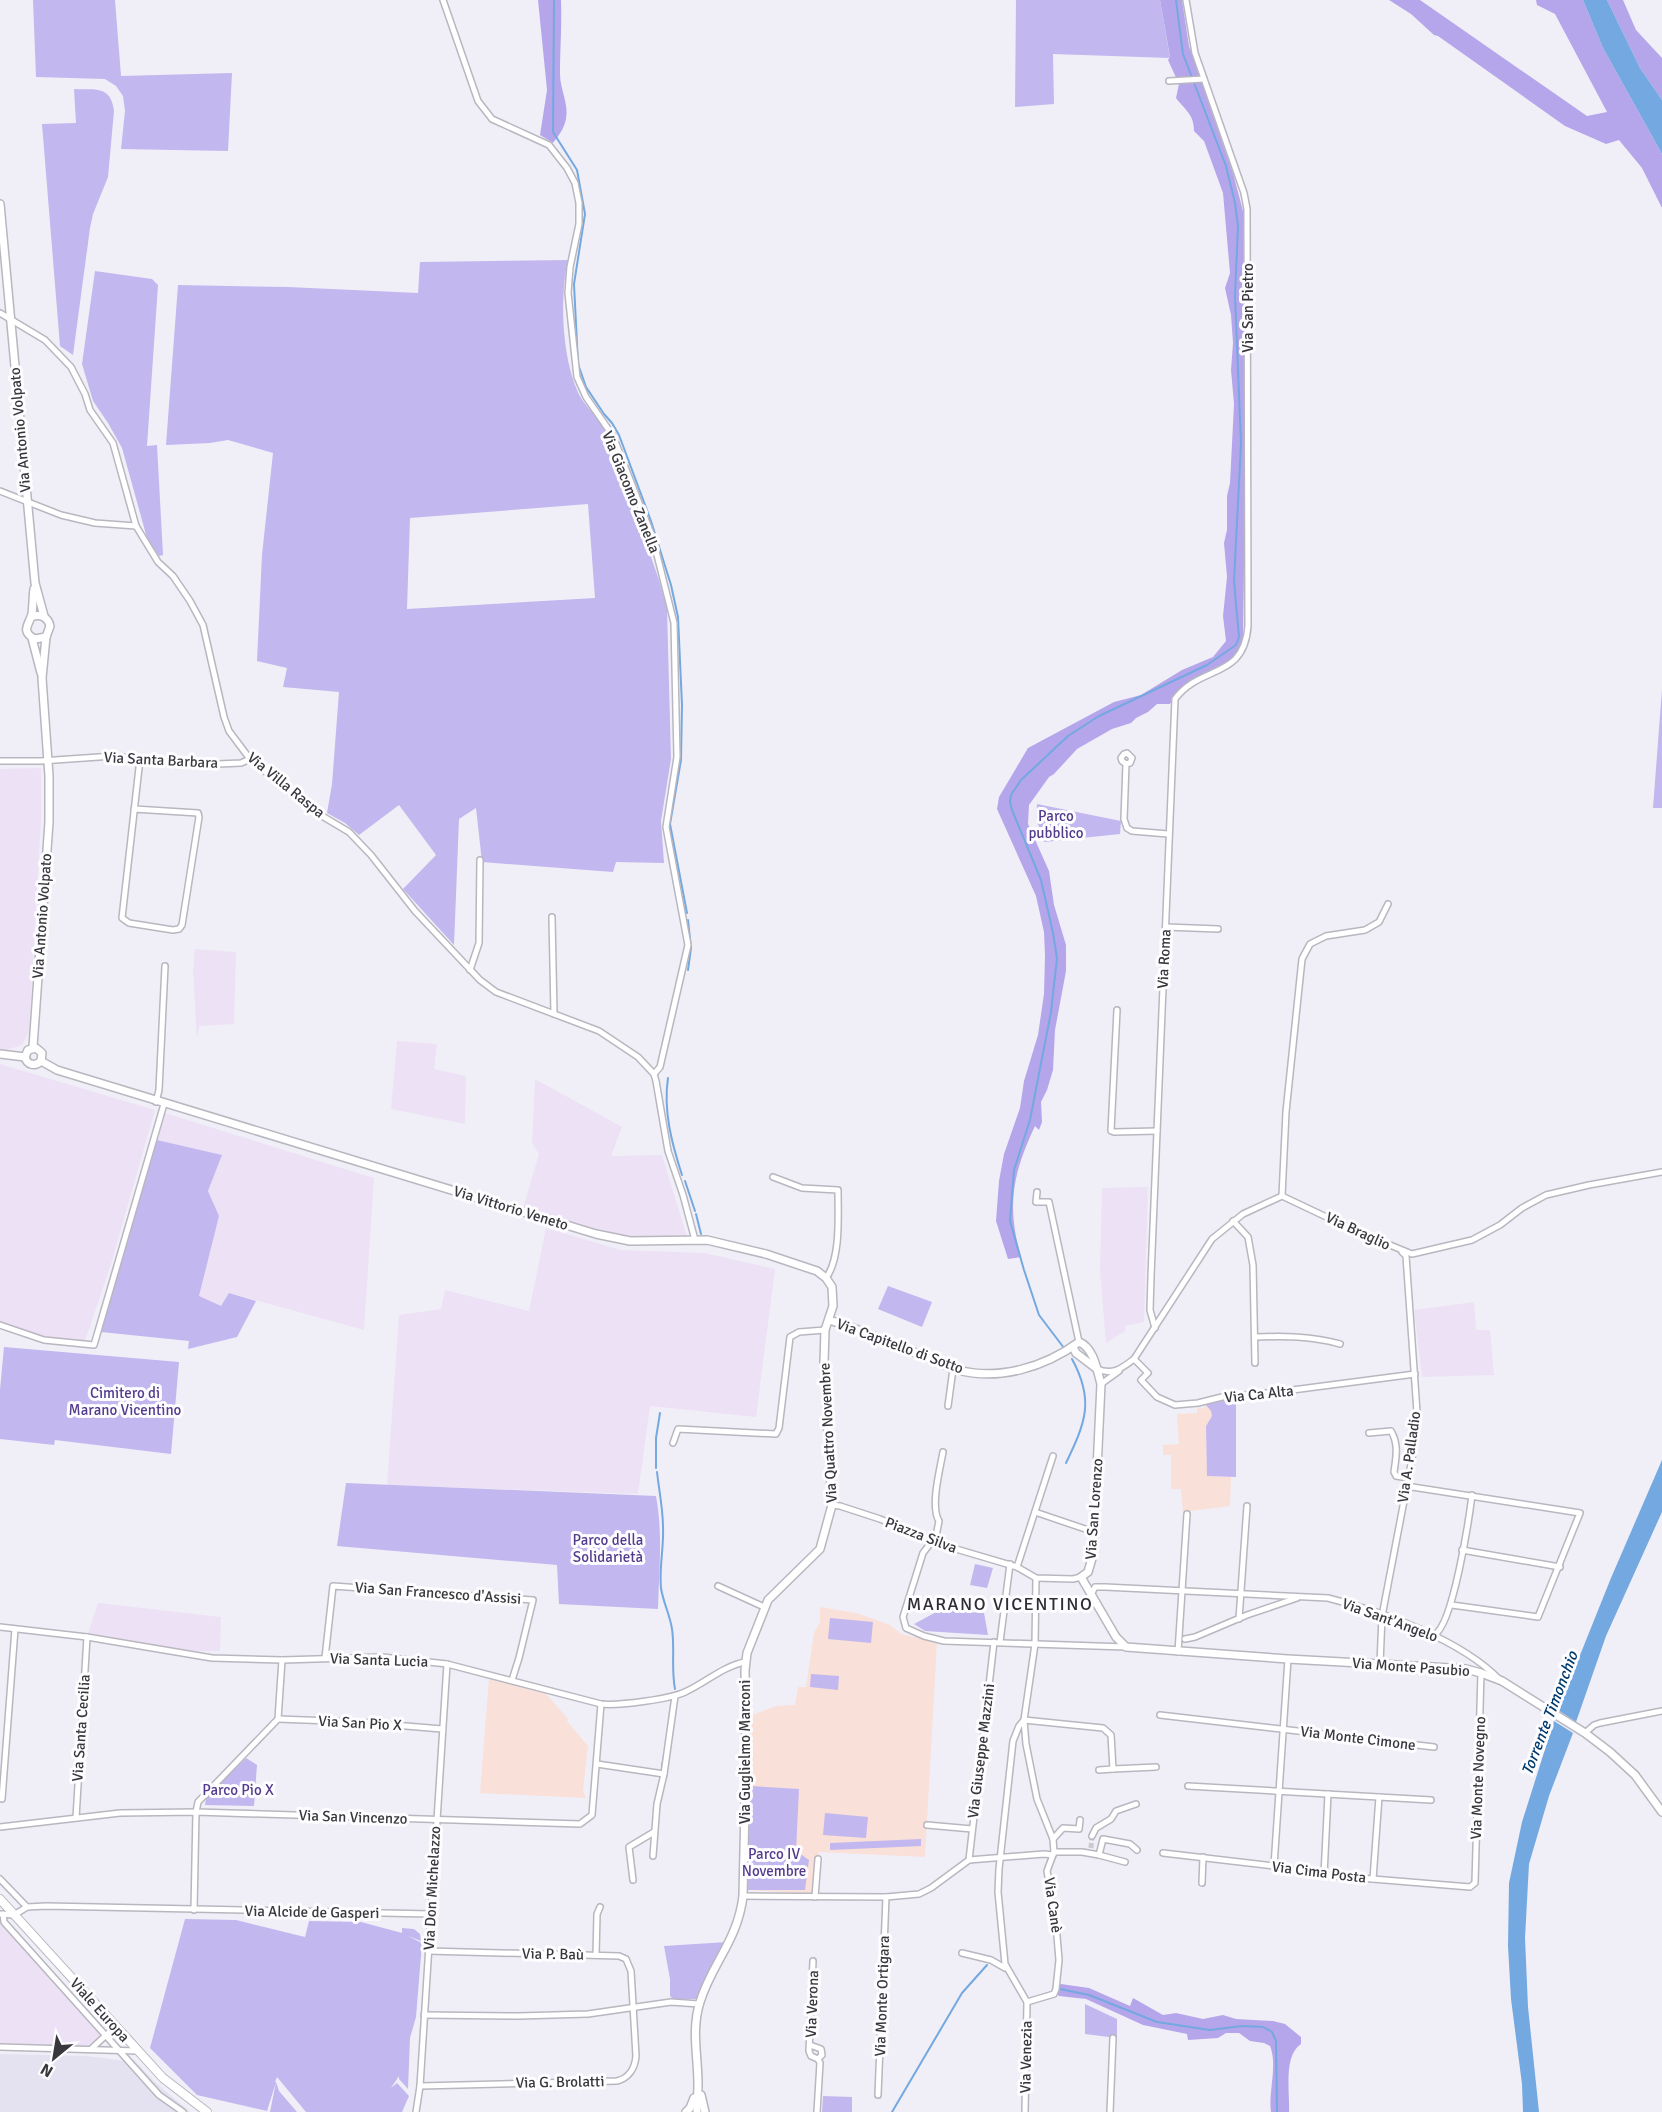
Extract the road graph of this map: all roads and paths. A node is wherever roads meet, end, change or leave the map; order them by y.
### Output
1 (444, 0) edge
2 (1186, 0) edge
3 (1204, 79) junction
4 (1169, 81) dead end
5 (0, 204) edge
6 (0, 313) edge
7 (10, 320) junction
8 (0, 491) edge
9 (27, 501) junction
10 (136, 526) junction
11 (35, 583) junction
12 (44, 616) junction
13 (31, 617) junction
14 (1248, 626) joint
15 (46, 637) junction
16 (32, 638) junction
17 (42, 678) junction
18 (140, 759) junction
19 (250, 759) junction
20 (47, 760) junction
21 (0, 761) edge
22 (1126, 764) dead end
23 (134, 809) junction
24 (1168, 834) junction
25 (480, 860) dead end
26 (1388, 904) dead end
27 (552, 917) dead end
28 (1166, 927) junction
29 (1218, 928) dead end
30 (165, 966) dead end
31 (470, 970) junction
32 (1117, 1010) dead end
33 (554, 1014) junction
34 (33, 1047) junction
35 (0, 1054) edge
36 (25, 1057) junction
37 (41, 1061) junction
38 (654, 1074) junction
39 (156, 1102) junction
40 (164, 1104) junction
41 (1157, 1131) junction
42 (1662, 1172) edge
43 (773, 1177) dead end
44 (1037, 1192) dead end
45 (1282, 1196) junction
46 (1233, 1221) junction
47 (695, 1240) junction
48 (1401, 1251) junction
49 (826, 1278) junction
50 (830, 1320) junction
51 (0, 1325) edge
52 (1155, 1328) junction
53 (825, 1330) junction
54 (1255, 1336) junction
55 (1076, 1344) junction
56 (1340, 1344) dead end
57 (1134, 1359) junction
58 (1255, 1363) dead end
59 (953, 1369) junction
60 (1097, 1369) junction
61 (1121, 1369) junction
62 (1415, 1374) junction
63 (1101, 1384) junction
64 (948, 1406) dead end
65 (1369, 1433) dead end
66 (673, 1443) dead end
67 (943, 1452) dead end
68 (1053, 1456) dead end
69 (1408, 1478) junction
70 (1406, 1486) junction
71 (1472, 1495) junction
72 (832, 1505) junction
73 (1247, 1506) dead end
74 (1035, 1512) junction
75 (1187, 1514) dead end
76 (1094, 1532) junction
77 (933, 1541) junction
78 (1462, 1550) junction
79 (1010, 1564) junction
80 (1017, 1567) junction
81 (1560, 1567) junction
82 (1082, 1577) junction
83 (1036, 1578) junction
84 (718, 1586) dead end
85 (1183, 1590) junction
86 (1241, 1593) junction
87 (1090, 1596) junction
88 (1301, 1597) junction
89 (1452, 1605) junction
90 (764, 1607) junction
91 (1382, 1616) junction
92 (1239, 1619) junction
93 (0, 1627) edge
94 (15, 1629) junction
95 (1434, 1635) junction
96 (87, 1637) junction
97 (1116, 1637) junction
98 (1185, 1639) dead end
99 (997, 1642) junction
100 (1035, 1644) junction
101 (1126, 1647) junction
102 (1110, 1648) junction
103 (1178, 1652) junction
104 (325, 1658) junction
105 (1288, 1659) junction
106 (282, 1660) junction
107 (745, 1662) junction
108 (447, 1664) junction
109 (1380, 1664) junction
110 (1481, 1673) junction
111 (512, 1680) junction
112 (1502, 1681) junction
113 (675, 1696) junction
114 (601, 1704) junction
115 (1662, 1711) edge
116 (0, 1713) edge
117 (8, 1714) junction
118 (1160, 1715) dead end
119 (278, 1719) junction
120 (1024, 1720) junction
121 (442, 1729) junction
122 (1283, 1729) junction
123 (1585, 1733) junction
124 (1434, 1748) dead end
125 (597, 1764) junction
126 (1156, 1767) dead end
127 (1113, 1769) junction
128 (1099, 1770) dead end
129 (664, 1774) junction
130 (1188, 1786) dead end
131 (1279, 1792) junction
132 (1328, 1794) junction
133 (1379, 1797) junction
134 (2, 1799) dead end
135 (1431, 1800) dead end
136 (1136, 1804) dead end
137 (196, 1812) junction
138 (1662, 1812) edge
139 (76, 1818) junction
140 (436, 1819) junction
141 (1080, 1820) dead end
142 (927, 1825) dead end
143 (0, 1827) edge
144 (972, 1829) junction
145 (654, 1832) junction
146 (1092, 1836) tunnel mouth
147 (1053, 1839) junction
148 (1137, 1850) dead end
149 (1054, 1853) junction
150 (1163, 1853) dead end
151 (1099, 1855) junction
152 (653, 1856) dead end
153 (1001, 1857) junction
154 (1203, 1857) junction
155 (818, 1859) dead end
156 (969, 1860) junction
157 (1125, 1862) dead end
158 (1274, 1866) junction
159 (1324, 1875) junction
160 (0, 1879) edge
161 (1373, 1879) junction
162 (633, 1880) dead end
163 (1202, 1883) dead end
164 (1475, 1883) joint
165 (743, 1896) junction
166 (815, 1897) junction
167 (886, 1897) junction
168 (0, 1899) edge
169 (27, 1907) junction
170 (600, 1907) dead end
171 (194, 1910) junction
172 (2, 1914) edge
173 (431, 1914) junction
174 (14, 1916) junction
175 (1003, 1950) junction
176 (428, 1951) junction
177 (962, 1953) dead end
178 (596, 1954) junction
179 (991, 1960) junction
180 (813, 1962) dead end
181 (1007, 1969) junction
182 (1026, 2002) junction
183 (699, 2004) junction
184 (634, 2008) junction
185 (424, 2015) junction
186 (115, 2027) junction
187 (106, 2036) junction
188 (1113, 2038) dead end
189 (810, 2045) junction
190 (0, 2046) edge
191 (91, 2049) junction
192 (120, 2051) junction
193 (138, 2051) junction
194 (818, 2059) junction
195 (698, 2084) junction
196 (420, 2086) junction
197 (878, 2095) dead end
198 (183, 2112) edge
199 (207, 2112) edge
200 (416, 2112) edge
201 (686, 2112) edge
202 (696, 2112) edge
203 (705, 2112) edge
204 (817, 2112) edge
205 (1025, 2112) edge
206 (1110, 2112) edge

1 - 38 street, Via Giacomo Zanella
2 - 3 street, Via San Pietro
3 - 4 street
3 - 14 street, Via San Pietro
5 - 7 street, Via Antonio Volpato
6 - 7 street, Via Villa Raspa
7 - 9 street, Via Antonio Volpato
7 - 10 street, Via Villa Raspa
8 - 9 street
9 - 10 street
9 - 11 street, Via Antonio Volpato
10 - 19 street, Via Villa Raspa
11 - 12 street, Via Antonio Volpato
11 - 13 street, Via Antonio Volpato
12 - 13 street
12 - 15 street
13 - 16 street
14 - 24 street, Via Roma
15 - 16 street
15 - 17 street, Via Antonio Volpato
16 - 17 street, Via Antonio Volpato
17 - 20 street, Via Antonio Volpato
18 - 19 street, Via Santa Barbara
18 - 20 street, Via Santa Barbara
18 - 23 street
19 - 31 street, Via Villa Raspa
20 - 21 street, Via Santa Barbara
20 - 34 street, Via Antonio Volpato
22 - 24 street
23 - 23 street
24 - 28 street, Via Roma
25 - 31 street
26 - 45 street
27 - 33 street
28 - 29 street
28 - 41 street, Via Roma
30 - 39 street
31 - 33 street, Via Villa Raspa
32 - 41 street
33 - 38 street, Via Villa Raspa
34 - 36 street
34 - 37 street
35 - 36 street, Via Vittorio Veneto
36 - 37 street, Via Vittorio Veneto
37 - 39 street, Via Vittorio Veneto
38 - 47 street
39 - 40 street, Via Vittorio Veneto
40 - 47 street, Via Vittorio Veneto
40 - 51 street
41 - 52 street, Via Roma
42 - 48 street, Via Braglio
43 - 49 street
44 - 55 street, Via San Lorenzo
45 - 46 street
45 - 48 street, Via Braglio
46 - 52 street
46 - 54 street
47 - 49 street, Via Vittorio Veneto
48 - 62 street, Via A. Palladio
49 - 50 street
50 - 53 street, Via Quattro Novembre
50 - 59 street, Via Capitello di Sotto
52 - 57 street
53 - 66 street
53 - 72 street, Via Quattro Novembre
54 - 56 street
54 - 58 street
55 - 59 street, Via Capitello di Sotto
55 - 60 street
55 - 60 street, Via San Lorenzo
57 - 61 street
57 - 62 street, Via Ca Alta
59 - 64 street
60 - 61 street
60 - 63 street, Via San Lorenzo
61 - 63 street
62 - 69 street, Via A. Palladio
63 - 76 street, Via San Lorenzo
65 - 69 street
67 - 77 street
68 - 74 street
69 - 70 street, Via A. Palladio
70 - 71 street
70 - 91 street, Via A. Palladio
71 - 78 street
71 - 81 street
72 - 77 street, Piazza Silva
72 - 90 street, Via Quattro Novembre
73 - 86 street
74 - 76 street
74 - 80 street
75 - 85 street
76 - 82 street, Via San Lorenzo
77 - 79 street, Piazza Silva
77 - 99 street
78 - 81 street
78 - 89 street
79 - 80 street, Piazza Silva
79 - 99 street
80 - 83 street, Piazza Silva
81 - 89 street
82 - 83 street, Piazza Silva
82 - 87 street, Via San Lorenzo
83 - 100 street
84 - 90 street
85 - 86 street, Via Sant'Angelo
85 - 87 street, Via Sant'Angelo
85 - 103 street
86 - 88 street, Via Sant'Angelo
86 - 92 street
87 - 97 street, Via San Lorenzo
88 - 91 street, Via Sant'Angelo
88 - 92 street, Via Sant'Angelo
89 - 95 street
90 - 107 street, Via Quattro Novembre
91 - 95 street, Via Sant'Angelo
91 - 109 street, Via A. Palladio
92 - 98 street, Via Sant'Angelo
93 - 94 street, Via Santa Lucia
94 - 96 street, Via Santa Lucia
94 - 117 street
95 - 112 street, Via Sant'Angelo
96 - 106 street, Via Santa Lucia
96 - 139 street, Via Santa Cecilia
97 - 101 street, Via San Lorenzo
97 - 102 street
99 - 100 street
99 - 144 street, Via Giuseppe Mazzini
100 - 102 street
100 - 120 street, Via Canè
101 - 102 street, Via Monte Pasubio
101 - 103 street, Via Monte Pasubio
103 - 105 street, Via Monte Pasubio
104 - 106 street, Via Santa Lucia
104 - 108 street, Via Santa Lucia
104 - 111 street, Via San Francesco d'Assisi
105 - 109 street, Via Monte Pasubio
105 - 122 street
106 - 119 street
107 - 113 street, Via Santa Lucia
107 - 165 street, Via Guglielmo Marconi
108 - 111 street, Via Santa Lucia
108 - 121 street, Via Don Michelazzo
109 - 110 street, Via Monte Pasubio
110 - 112 street, Via Monte Pasubio
110 - 164 street, Via Monte Novegno
111 - 114 street, Via Santa Lucia
112 - 123 street, Via Monte Pasubio
113 - 114 street, Via Santa Lucia
113 - 129 street
114 - 125 street, Via San Vincenzo
115 - 123 street
116 - 117 street
117 - 134 street
118 - 122 street, Via Monte Cimone
119 - 121 street, Via San Pio X
119 - 137 street
120 - 127 street
120 - 147 street, Via Canè
120 - 153 street, Via Canè
121 - 140 street, Via Don Michelazzo
122 - 124 street, Via Monte Cimone
122 - 131 street
123 - 138 street, Via Monte Pasubio
125 - 129 street
125 - 140 street, Via San Vincenzo
126 - 127 street
127 - 128 street
129 - 145 street
130 - 131 street
131 - 132 street
131 - 158 street
132 - 133 street
132 - 159 street
133 - 135 street
133 - 161 street
136 - 146 street
137 - 139 street, Via San Vincenzo
137 - 140 street, Via San Vincenzo
137 - 171 street
139 - 143 street, Via San Vincenzo
140 - 173 street, Via Don Michelazzo
141 - 147 street
142 - 144 street
144 - 156 street, Via Giuseppe Mazzini
145 - 152 street
145 - 162 street
147 - 149 street, Via Canè
148 - 151 street
149 - 151 street
149 - 153 street
149 - 182 street, Via Canè
150 - 154 street, Via Cima Posta
151 - 157 street
153 - 156 street
153 - 175 street, Via Canè
154 - 158 street, Via Cima Posta
154 - 163 street
155 - 166 street
156 - 167 street
158 - 159 street, Via Cima Posta
159 - 161 street, Via Cima Posta
160 - 169 street
161 - 164 street, Via Cima Posta
165 - 166 street
165 - 183 street, Via Guglielmo Marconi
166 - 167 street
167 - 197 street, Via Monte Ortigara
168 - 174 main road, Viale Europa
169 - 171 street, Via Alcide de Gasperi
169 - 174 street
170 - 178 street
171 - 173 street, Via Alcide de Gasperi
172 - 174 street
172 - 187 street
173 - 176 street, Via Don Michelazzo
174 - 186 main road, Viale Europa
175 - 179 street
175 - 181 street, Via Canè
176 - 178 street, Via P. Baù
176 - 185 street, Via Don Michelazzo
177 - 179 street
178 - 184 street, Via P. Baù
179 - 181 street
180 - 189 street, Via Verona
181 - 182 street
182 - 205 street, Via Venezia
183 - 184 street
183 - 195 street, Via Guglielmo Marconi
184 - 185 street
184 - 196 street, Via G. Brolatti
185 - 196 street, Via Don Michelazzo
186 - 187 street
186 - 193 main road, Viale Europa
187 - 191 street
187 - 192 street
188 - 206 street
189 - 194 street, Via Verona
189 - 194 street
190 - 191 street
191 - 192 street
192 - 193 street
192 - 198 street
193 - 199 main road, Viale Europa
194 - 204 street, Via Verona
195 - 201 street, Via Guglielmo Marconi
195 - 202 street, Via Guglielmo Marconi
195 - 203 street, Via Guglielmo Marconi
196 - 200 street, Via Don Michelazzo

